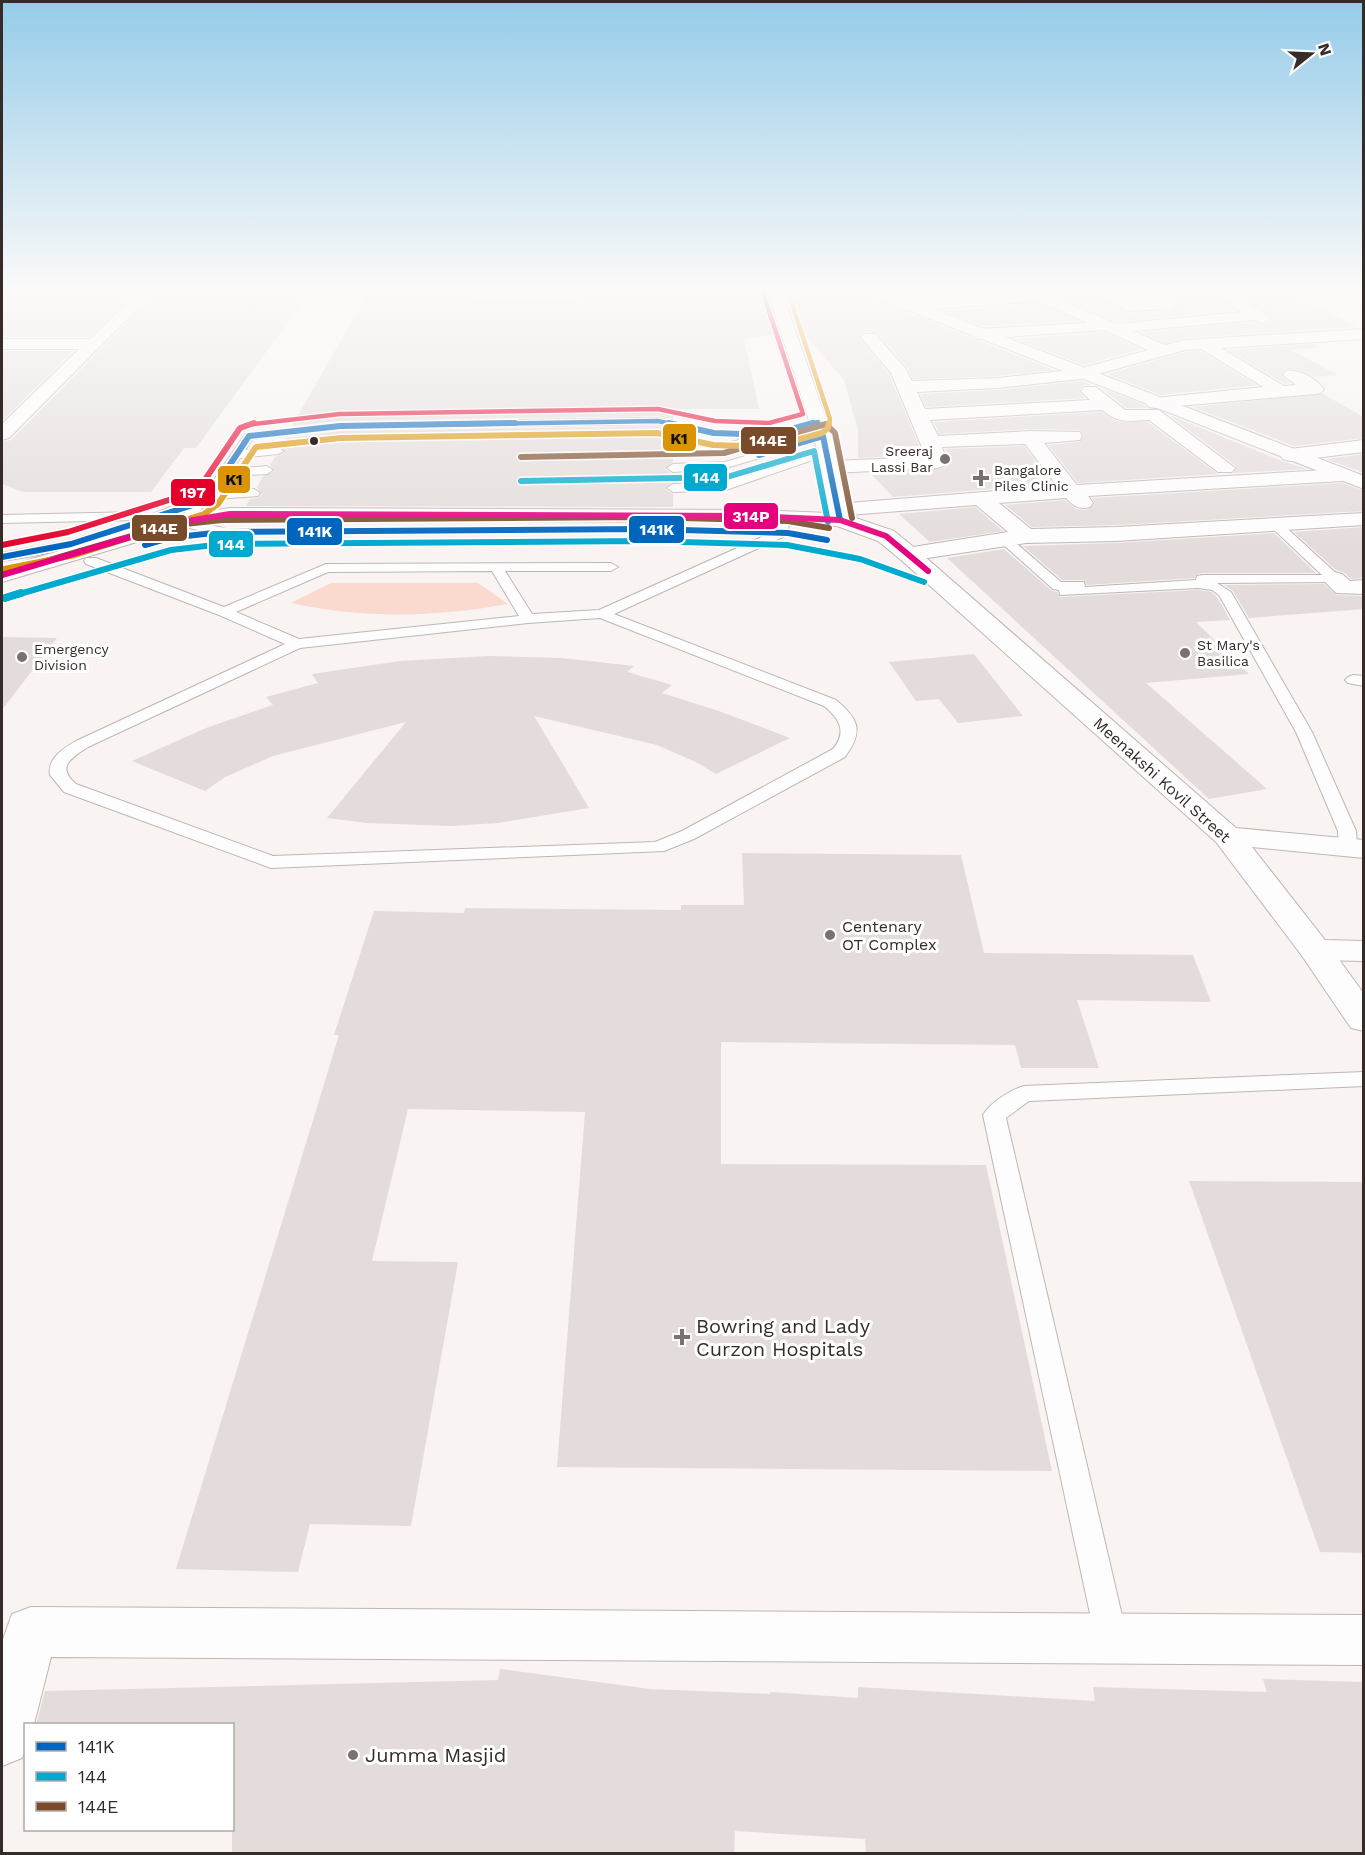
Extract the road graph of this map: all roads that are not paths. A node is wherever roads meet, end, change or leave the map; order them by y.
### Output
1 (1075, 375) edge
2 (62, 376) edge
3 (802, 376) edge
4 (901, 376) edge
5 (1070, 376) edge
6 (1077, 376) edge
7 (1256, 376) edge
8 (1293, 376) edge
9 (906, 387) junction
10 (1281, 391) junction
11 (1155, 403) junction
12 (1107, 404) junction
13 (918, 415) junction
14 (2, 434) edge
15 (770, 435) junction
16 (1073, 436) dead end
17 (1030, 437) junction
18 (931, 442) junction
19 (824, 444) junction
20 (1364, 446) edge
21 (278, 451) dead end
22 (673, 451) dead end
23 (238, 455) junction
24 (1290, 455) junction
25 (673, 468) dead end
26 (1225, 468) dead end
27 (267, 470) dead end
28 (224, 473) junction
29 (1342, 475) junction
30 (1364, 483) edge
31 (674, 488) dead end
32 (1071, 491) junction
33 (254, 493) dead end
34 (209, 496) junction
35 (981, 499) junction
36 (838, 515) junction
37 (2, 519) edge
38 (172, 519) junction
39 (1364, 519) edge
40 (1274, 524) junction
41 (783, 526) junction
42 (222, 532) junction
43 (1116, 534) junction
44 (1026, 536) junction
45 (1003, 539) junction
46 (2, 557) edge
47 (92, 561) junction
48 (918, 562) junction
49 (496, 567) junction
50 (611, 567) dead end
51 (2, 575) edge
52 (1334, 579) junction
53 (2, 586) edge
54 (1364, 587) edge
55 (1065, 592) dead end
56 (224, 612) junction
57 (602, 614) junction
58 (528, 619) junction
59 (297, 644) junction
60 (1227, 836) junction
61 (1356, 848) edge
62 (1315, 950) junction
63 (1364, 951) edge
64 (1364, 1020) edge
65 (1364, 1079) edge
66 (1111, 1637) junction
67 (1364, 1640) edge
68 (2, 1738) edge

1 - 12 street
2 - 14 street
3 - 19 street
4 - 9 street
5 - 9 street
6 - 11 street
7 - 10 street
8 - 10 street
9 - 13 street
10 - 11 street
11 - 24 street
12 - 13 street
12 - 26 street
13 - 18 street
15 - 19 lane
15 - 22 lane
15 - 23 lane
16 - 17 street
17 - 18 street
17 - 32 street
18 - 19 street
19 - 25 lane
19 - 31 lane
19 - 36 street
20 - 24 street
21 - 23 lane
23 - 28 lane
24 - 29 street
27 - 28 lane
28 - 34 lane
29 - 30 street
29 - 32 street
32 - 35 street
32 - 43 street
33 - 34 lane
34 - 38 lane
34 - 38 lane
35 - 36 street
35 - 44 street
36 - 41 street
36 - 48 street, Meenakshi Kovil Street
37 - 38 lane
38 - 41 street
38 - 42 lane
38 - 46 lane
38 - 51 street
39 - 40 street
40 - 43 street
40 - 52 lane
41 - 42 street
41 - 48 street
41 - 57 lane
42 - 47 street
43 - 44 street
44 - 45 street
45 - 48 street
45 - 52 lane
47 - 53 street
47 - 56 lane
48 - 60 street, Meenakshi Kovil Street
49 - 50 lane
49 - 56 lane
49 - 58 lane
52 - 54 street
55 - 61 lane
56 - 59 lane
57 - 58 lane
57 - 59 lane
58 - 59 lane
60 - 61 street
60 - 62 street, Meenakshi Kovil Street
62 - 63 street
62 - 64 street, Meenakshi Kovil Street
65 - 66 lane
66 - 67 street
66 - 68 street

